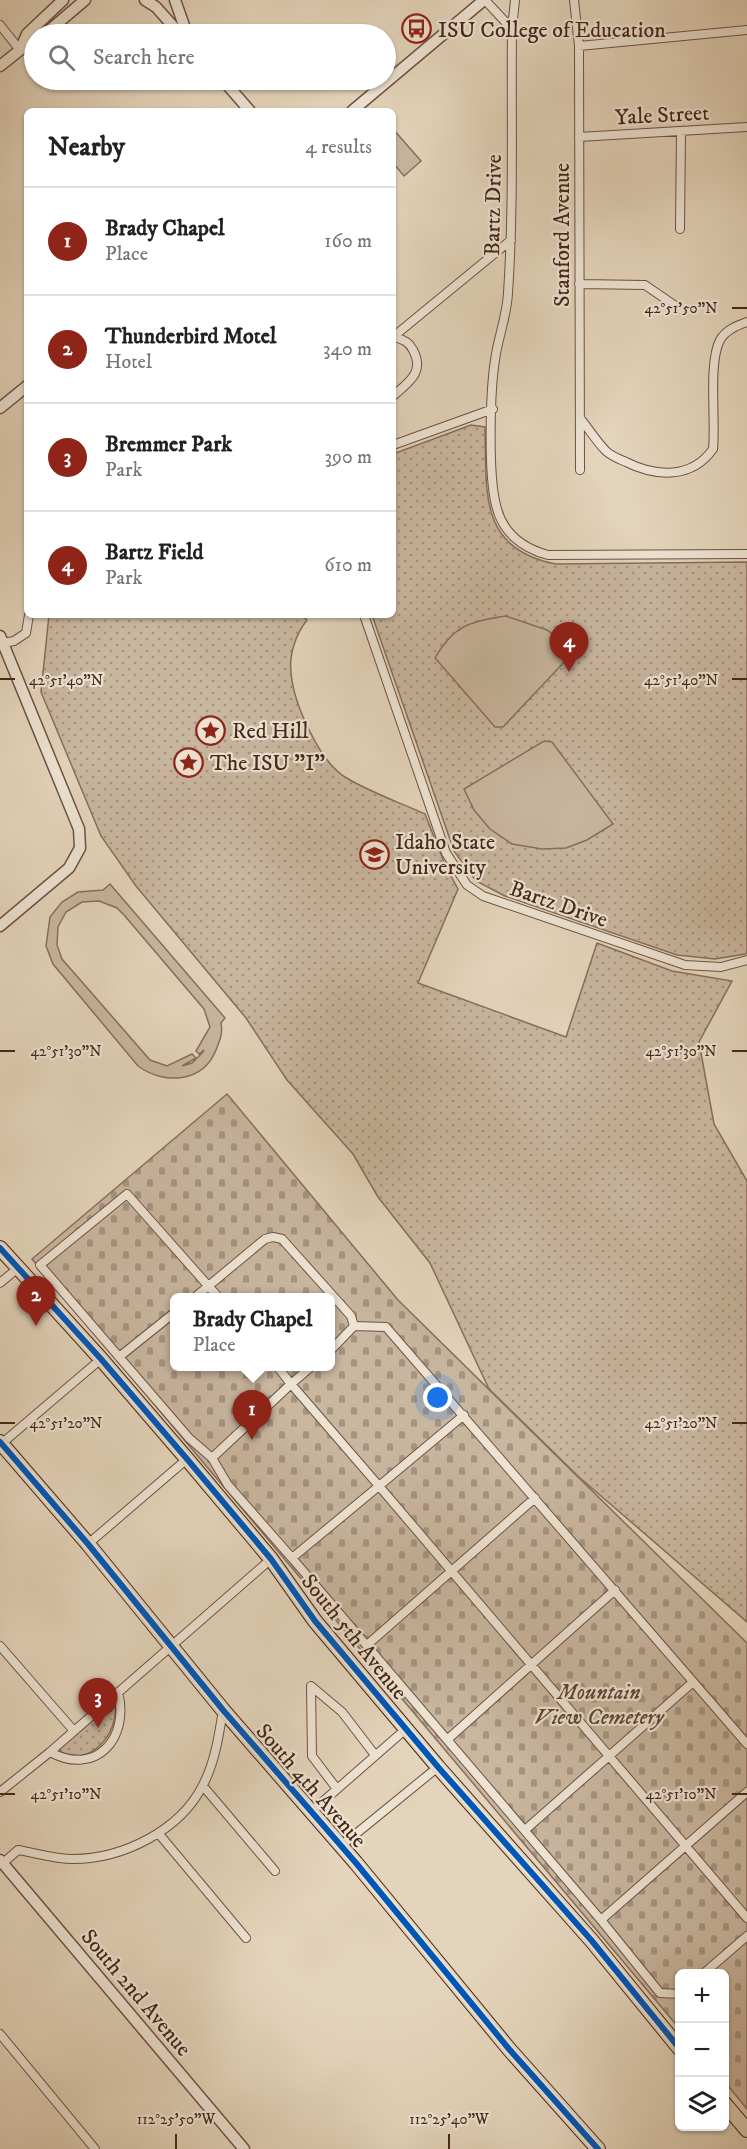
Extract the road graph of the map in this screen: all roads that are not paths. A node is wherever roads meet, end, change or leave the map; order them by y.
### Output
1 (63, 0) edge
2 (85, 0) edge
3 (145, 0) edge
4 (485, 0) edge
5 (514, 0) edge
6 (574, 0) edge
7 (176, 2) edge
8 (156, 7) junction
9 (38, 24) edge
10 (57, 24) edge
11 (171, 24) edge
12 (184, 24) edge
13 (0, 25) edge
14 (512, 29) junction
15 (747, 30) edge
16 (24, 41) edge
17 (579, 46) junction
18 (24, 48) edge
19 (20, 50) junction
20 (0, 66) edge
21 (396, 74) edge
22 (232, 90) edge
23 (377, 90) edge
24 (247, 108) edge
25 (356, 108) edge
26 (747, 127) edge
27 (681, 131) junction
28 (579, 137) junction
29 (681, 230) dead end
30 (511, 240) junction
31 (579, 284) junction
32 (680, 309) dead end
33 (747, 322) edge
34 (396, 335) edge
35 (396, 337) edge
36 (24, 388) edge
37 (396, 393) edge
38 (0, 408) edge
39 (493, 409) junction
40 (580, 418) junction
41 (396, 444) edge
42 (580, 470) dead end
43 (747, 554) edge
44 (28, 618) edge
45 (365, 618) edge
46 (2, 639) edge
47 (0, 926) edge
48 (747, 960) edge
49 (0, 1248) edge
50 (17, 1269) junction
51 (0, 1283) edge
52 (209, 1285) junction
53 (200, 1293) edge
54 (215, 1293) edge
55 (330, 1293) edge
56 (335, 1298) edge
57 (170, 1316) edge
58 (354, 1326) junction
59 (335, 1346) edge
60 (119, 1357) junction
61 (101, 1359) junction
62 (281, 1371) edge
63 (306, 1371) edge
64 (291, 1384) junction
65 (464, 1415) junction
66 (1, 1444) edge
67 (212, 1458) junction
68 (187, 1459) junction
69 (380, 1486) junction
70 (535, 1498) junction
71 (88, 1544) junction
72 (292, 1558) junction
73 (271, 1559) junction
74 (453, 1570) junction
75 (615, 1590) junction
76 (367, 1645) junction
77 (0, 1646) edge
78 (172, 1647) junction
79 (532, 1664) junction
80 (693, 1683) junction
81 (118, 1692) junction
82 (223, 1710) junction
83 (406, 1728) junction
84 (74, 1731) junction
85 (448, 1739) junction
86 (747, 1744) edge
87 (50, 1752) junction
88 (375, 1755) junction
89 (610, 1755) junction
90 (438, 1767) junction
91 (203, 1786) junction
92 (337, 1789) junction
93 (0, 1792) edge
94 (747, 1792) edge
95 (312, 1811) junction
96 (525, 1830) junction
97 (159, 1833) junction
98 (341, 1846) junction
99 (686, 1846) junction
100 (1, 1861) edge
101 (275, 1871) dead end
102 (747, 1918) edge
103 (601, 1920) junction
104 (747, 1936) edge
105 (246, 1938) dead end
106 (709, 1969) edge
107 (675, 1994) edge
108 (0, 2034) edge
109 (675, 2043) edge
110 (729, 2109) edge
111 (747, 2130) edge
112 (95, 2149) edge
113 (244, 2149) edge
114 (598, 2149) edge

1 - 9 street
2 - 10 street
3 - 8 street
4 - 14 street
4 - 21 street
5 - 14 street, Bartz Drive
6 - 17 street, Stanford Avenue
7 - 8 street
7 - 12 street
8 - 11 street
13 - 19 street
14 - 30 street, Bartz Drive
15 - 17 street
16 - 19 street
17 - 28 street, Stanford Avenue
18 - 19 street
19 - 20 street
22 - 24 street
23 - 25 street
26 - 27 street, Yale Street
27 - 28 street, Yale Street
27 - 29 street
28 - 31 street, Stanford Avenue
30 - 34 street
30 - 39 street, Bartz Drive
31 - 32 street
31 - 40 street, Stanford Avenue
33 - 40 street
35 - 37 street
36 - 38 street
39 - 41 street
39 - 43 street, Bartz Drive
40 - 42 street, Stanford Avenue
44 - 46 street
45 - 48 street, Bartz Drive
46 - 47 street
49 - 50 main road, South 5th Avenue
50 - 51 street
50 - 61 main road, South 5th Avenue
52 - 53 street
52 - 54 street
52 - 55 street
52 - 60 street
56 - 58 street
57 - 60 street
58 - 59 street
58 - 65 street
60 - 67 street
61 - 66 street
61 - 68 main road, South 5th Avenue
62 - 64 street
63 - 64 street
64 - 67 street
64 - 69 street
65 - 69 street
65 - 70 street
66 - 71 main road, South 4th Avenue
67 - 72 street
68 - 71 street
68 - 73 main road, South 5th Avenue
69 - 72 street
69 - 74 street
70 - 74 street
70 - 75 street
71 - 78 main road, South 4th Avenue
72 - 76 street
73 - 78 street
73 - 83 main road, South 5th Avenue
74 - 76 street
74 - 79 street
75 - 79 street
75 - 80 street
76 - 85 street
77 - 84 street
78 - 81 street
78 - 82 main road, South 4th Avenue
79 - 85 street
79 - 89 street
80 - 86 street
80 - 89 street
81 - 84 street
81 - 87 street
82 - 91 street
82 - 95 main road, South 4th Avenue
83 - 88 street
83 - 90 main road, South 5th Avenue
84 - 87 street
85 - 96 street
87 - 93 street
88 - 92 street
88 - 92 street
89 - 96 street
89 - 99 street
90 - 98 street
90 - 109 main road, South 5th Avenue
91 - 97 street
91 - 101 street
92 - 95 street
94 - 99 street
95 - 98 main road, South 4th Avenue
96 - 103 street
97 - 100 street
97 - 105 street
98 - 114 main road, South 4th Avenue
99 - 102 street
99 - 103 street
100 - 113 street, South 2nd Avenue
103 - 107 street
104 - 106 street
108 - 112 street
110 - 111 main road

